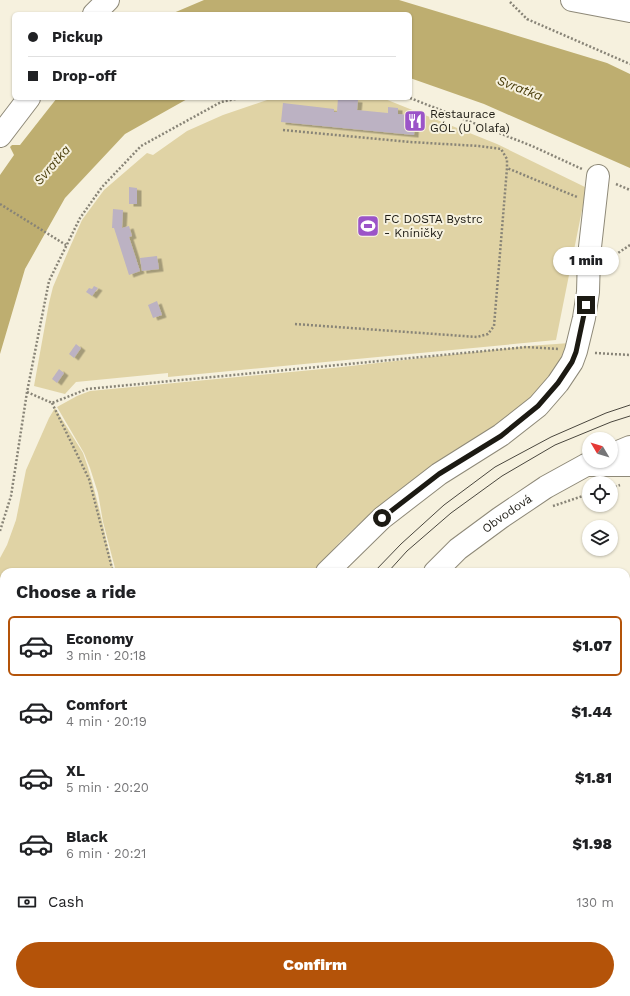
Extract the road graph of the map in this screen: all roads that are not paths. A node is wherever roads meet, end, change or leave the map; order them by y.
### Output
1 (108, 0) edge
2 (572, 0) edge
3 (630, 11) edge
4 (96, 12) edge
5 (27, 100) edge
6 (0, 136) edge
7 (598, 176) road end
8 (630, 448) edge
9 (618, 452) edge
10 (618, 464) edge
11 (630, 465) edge
12 (582, 468) edge
13 (331, 568) edge
14 (439, 568) edge

1 - 4 main road
2 - 3 main road
5 - 6 main road
7 - 13 main road
8 - 9 main road
10 - 11 main road, Obvodová
12 - 14 main road, Obvodová

